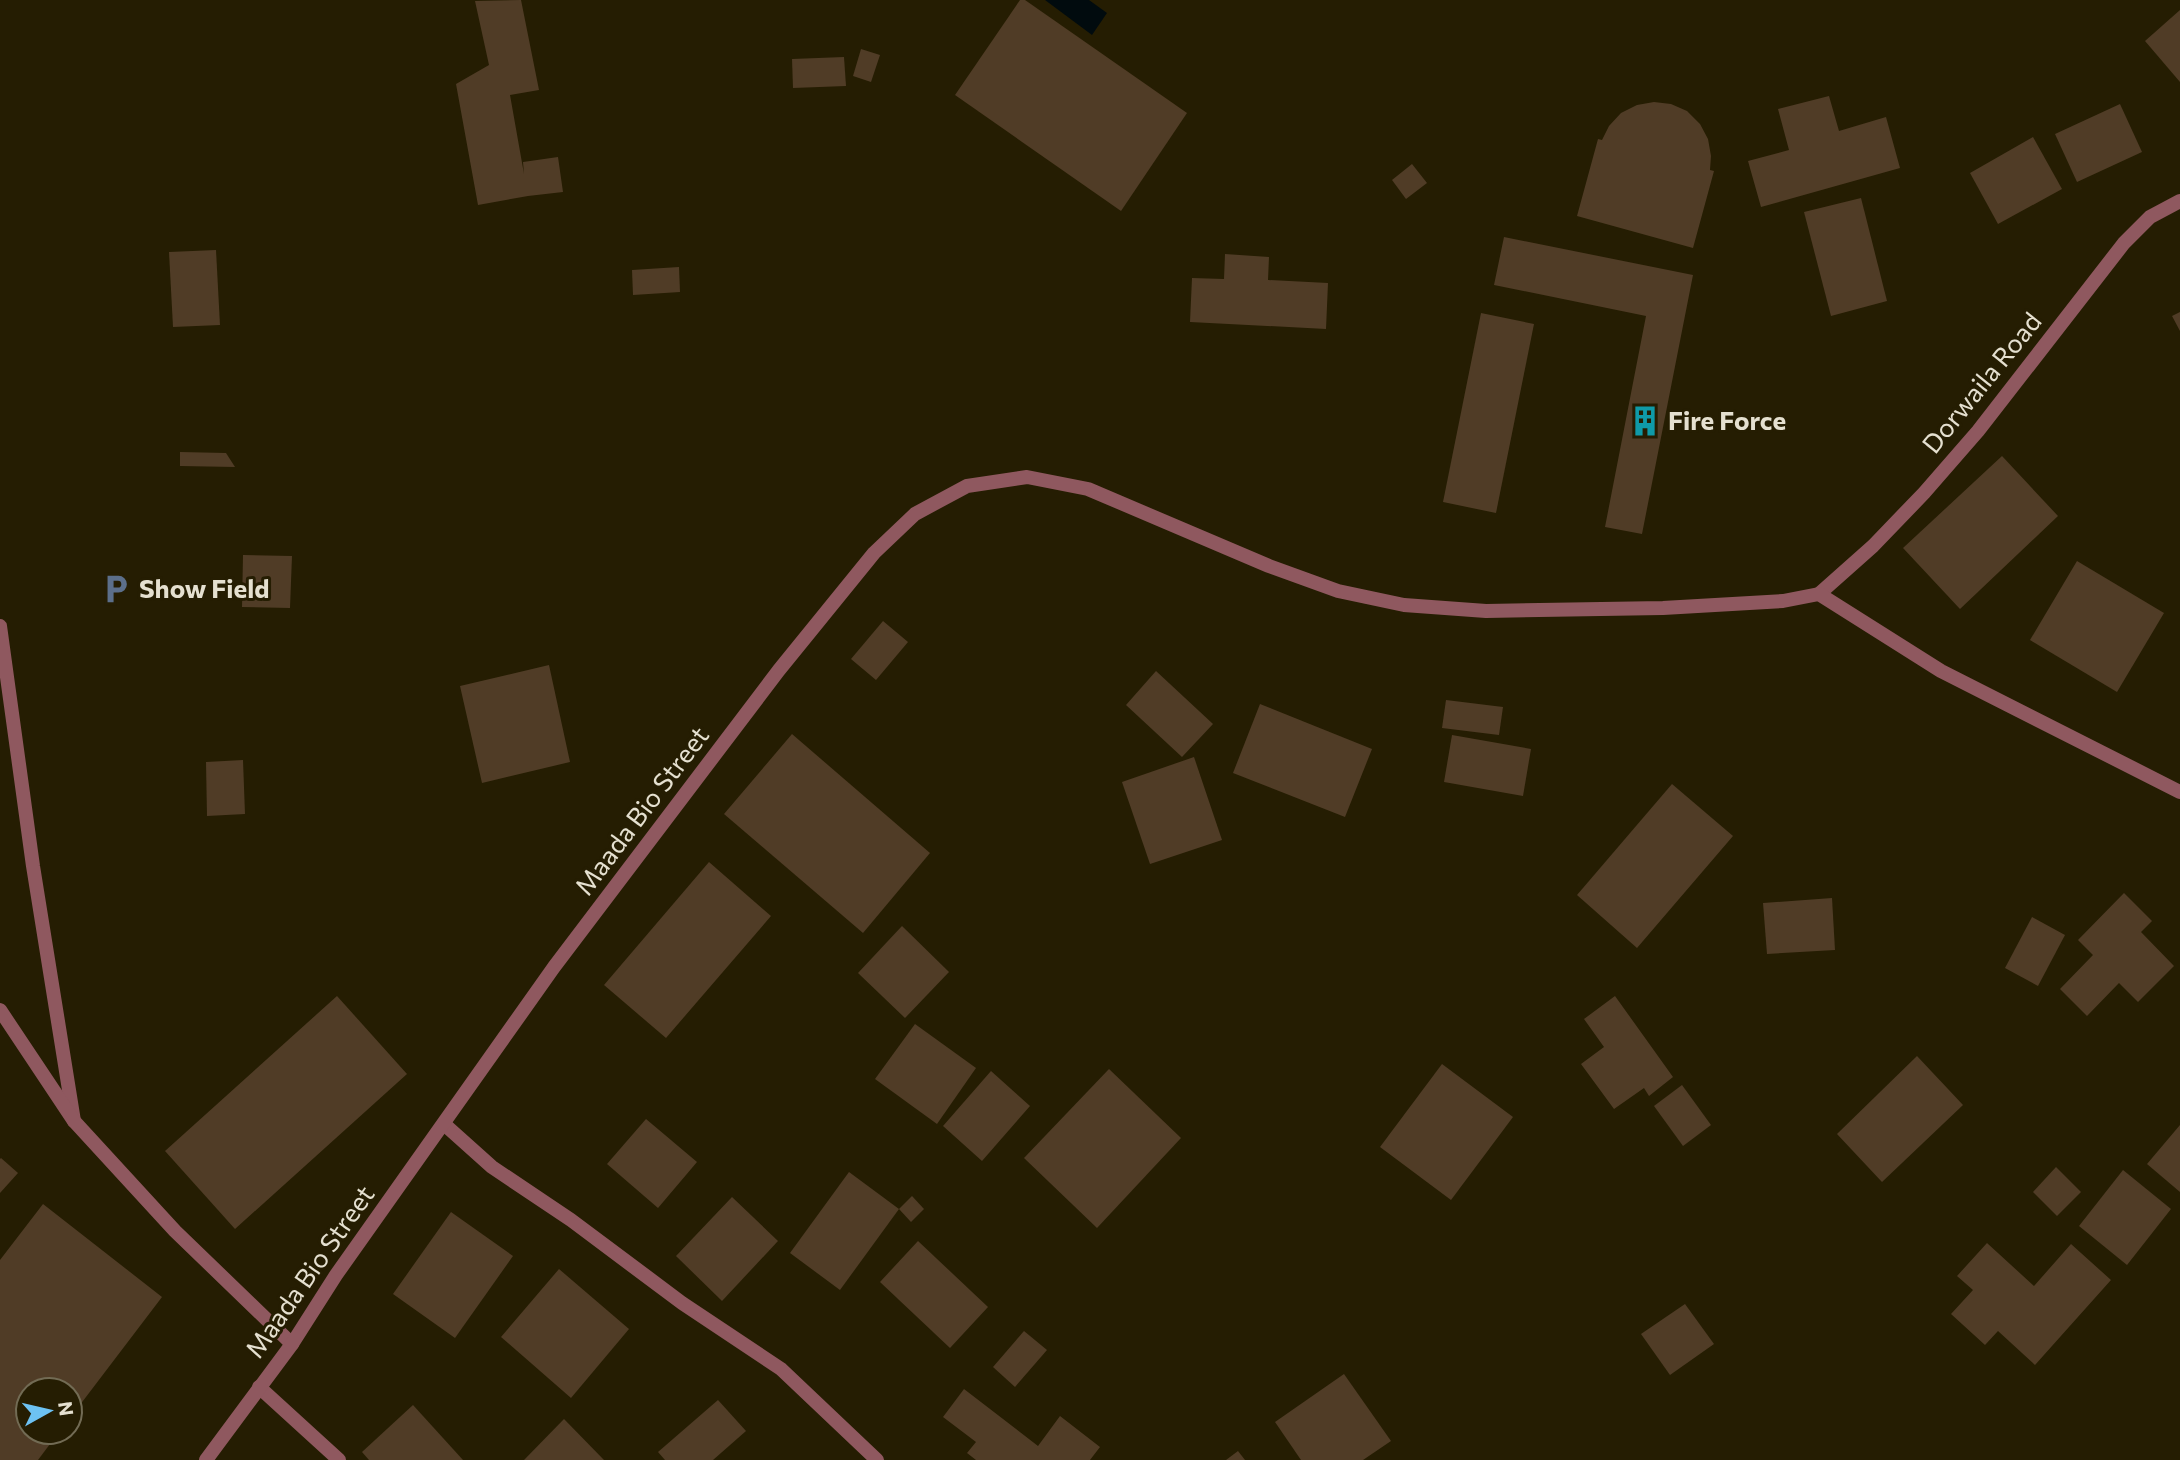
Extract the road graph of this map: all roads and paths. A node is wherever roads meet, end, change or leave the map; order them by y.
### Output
1 (2180, 201) edge
2 (1819, 594) junction
3 (0, 626) edge
4 (2180, 792) edge
5 (0, 1010) edge
6 (74, 1122) junction
7 (444, 1124) junction
8 (292, 1344) junction
9 (259, 1387) junction
10 (206, 1460) edge
11 (339, 1460) edge
12 (877, 1460) edge

1 - 2 street, Dorwaila Road
2 - 4 street
2 - 7 street, Maada Bio Street
3 - 6 street
5 - 6 street
6 - 8 street
7 - 8 street, Maada Bio Street
7 - 12 street
8 - 9 street, Maada Bio Street
9 - 10 street, Maada Bio Street
9 - 11 street

